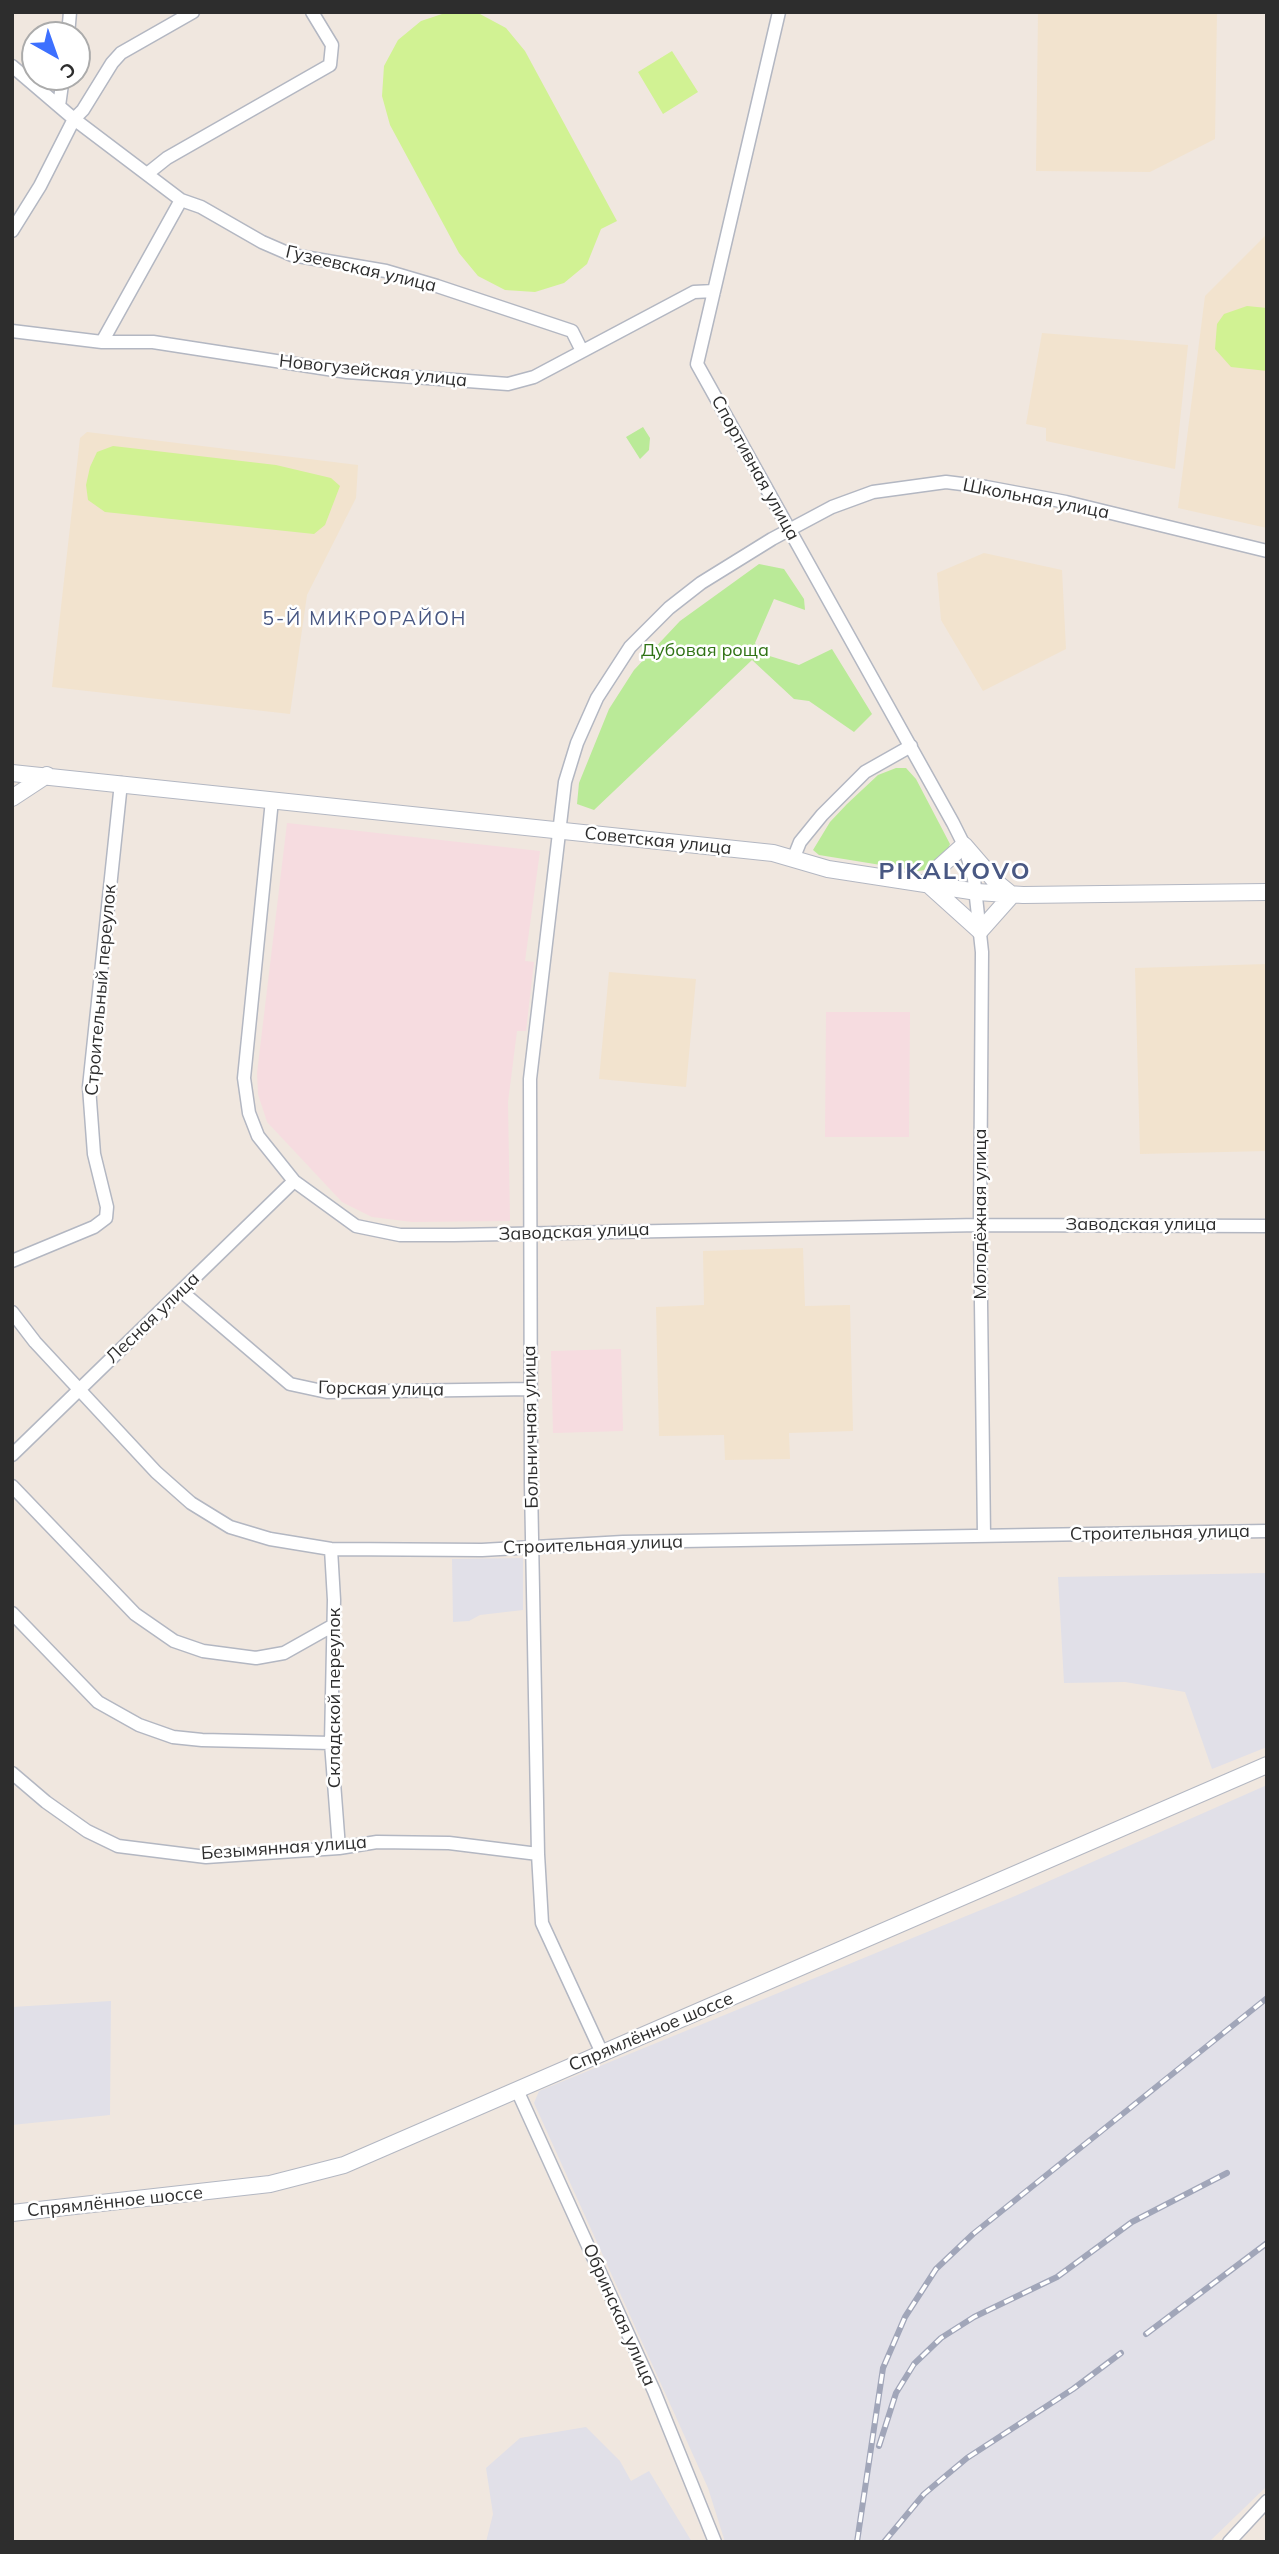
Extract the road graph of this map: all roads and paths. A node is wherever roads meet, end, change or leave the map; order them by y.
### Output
1 (193, 12) edge
2 (312, 12) edge
3 (779, 12) edge
4 (12, 66) edge
5 (61, 91) edge
6 (59, 106) junction
7 (74, 120) junction
8 (147, 174) junction
9 (181, 200) junction
10 (12, 232) edge
11 (714, 291) junction
12 (12, 331) edge
13 (102, 342) junction
14 (582, 351) junction
15 (789, 530) junction
16 (1267, 551) edge
17 (911, 746) junction
18 (12, 773) edge
19 (47, 775) junction
20 (121, 783) junction
21 (12, 798) edge
22 (272, 800) junction
23 (559, 831) junction
24 (964, 845) junction
25 (794, 857) junction
26 (927, 884) junction
27 (1267, 891) edge
28 (977, 892) junction
29 (1012, 895) junction
30 (980, 931) junction
31 (294, 1181) junction
32 (980, 1225) junction
33 (1267, 1226) edge
34 (529, 1234) junction
35 (12, 1261) edge
36 (181, 1291) junction
37 (12, 1312) edge
38 (80, 1388) junction
39 (531, 1389) junction
40 (12, 1455) edge
41 (12, 1486) edge
42 (1267, 1531) edge
43 (984, 1536) junction
44 (532, 1547) junction
45 (331, 1549) junction
46 (12, 1614) edge
47 (332, 1626) junction
48 (331, 1743) junction
49 (1267, 1765) edge
50 (12, 1773) edge
51 (339, 1848) junction
52 (538, 1854) junction
53 (602, 2053) junction
54 (517, 2090) junction
55 (12, 2213) edge
56 (1267, 2501) edge
57 (715, 2542) edge
58 (1229, 2542) edge

1 - 7 street
2 - 8 street
3 - 11 street, Спортивная улица
4 - 6 street, Гузеевская улица
5 - 6 street
6 - 7 street, Гузеевская улица
7 - 8 street, Гузеевская улица
7 - 10 street
8 - 9 street, Гузеевская улица
9 - 13 street
9 - 14 street, Гузеевская улица
11 - 14 street, Новогузейская улица
11 - 15 street, Спортивная улица
12 - 13 street, Новогузейская улица
13 - 14 street, Новогузейская улица
15 - 16 street, Школьная улица
15 - 17 street, Спортивная улица
15 - 23 street, Школьная улица
17 - 24 street, Спортивная улица
17 - 25 street
18 - 19 street, Советская улица
19 - 20 street, Советская улица
19 - 21 street
20 - 22 street, Советская улица
20 - 35 street, Строительный переулок
22 - 23 street, Советская улица
22 - 31 street, Заводская улица
23 - 25 street, Советская улица
23 - 34 street, Больничная улица
24 - 26 street
24 - 28 street, Спортивная улица
24 - 29 street
25 - 26 street, Советская улица
26 - 28 street, Советская улица
26 - 30 street
27 - 29 street, Советская улица
28 - 29 street, Советская улица
28 - 30 street, Молодёжная улица
29 - 30 street
30 - 32 street, Молодёжная улица
31 - 34 street, Заводская улица
31 - 36 street, Лесная улица
32 - 33 street, Заводская улица
32 - 34 street, Заводская улица
32 - 43 street, Молодёжная улица
34 - 39 street, Больничная улица
36 - 38 street, Лесная улица
36 - 39 street, Горская улица
37 - 38 street, Строительная улица
38 - 40 street, Лесная улица
38 - 45 street, Строительная улица
39 - 44 street, Больничная улица
41 - 47 street
42 - 43 street, Строительная улица
43 - 44 street, Строительная улица
44 - 45 street, Строительная улица
44 - 52 street, Больничная улица
45 - 47 street, Складской переулок
46 - 48 street
47 - 48 street, Складской переулок
48 - 51 street, Складской переулок
49 - 53 street, Спрямлённое шоссе
50 - 51 street, Безымянная улица
51 - 52 street, Безымянная улица
52 - 53 street, Больничная улица
53 - 54 street, Спрямлённое шоссе
54 - 55 street, Спрямлённое шоссе
54 - 57 street, Обринская улица
56 - 58 street

